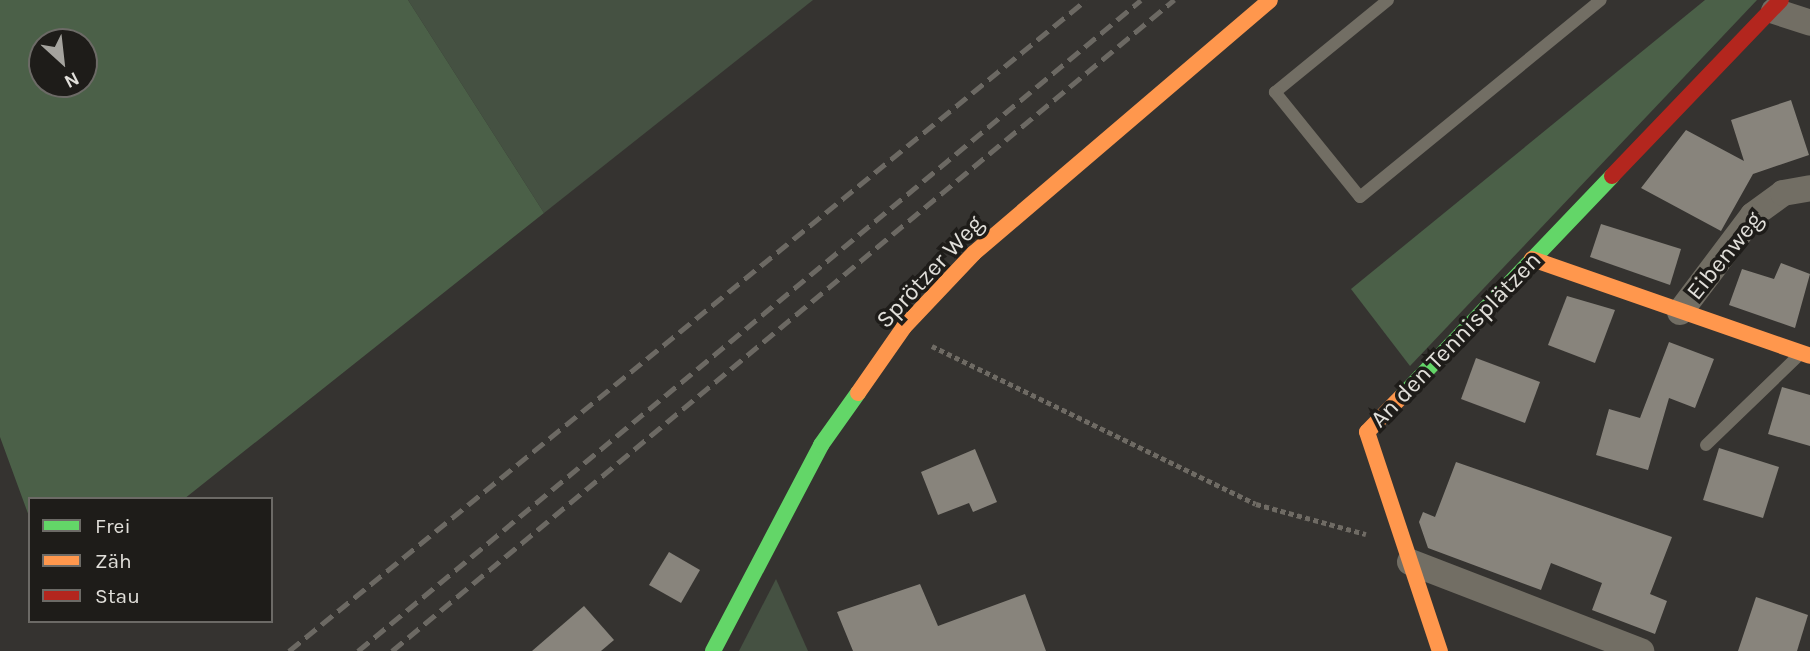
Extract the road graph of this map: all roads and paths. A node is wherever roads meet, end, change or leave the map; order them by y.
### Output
1 (1270, 0) edge
2 (1388, 0) edge
3 (1601, 0) edge
4 (1777, 6) edge
5 (1810, 23) edge
6 (1810, 188) edge
7 (1532, 260) junction
8 (1680, 312) junction
9 (904, 327) junction
10 (1806, 354) edge
11 (1706, 444) dead end
12 (1407, 553) junction
13 (713, 651) edge
14 (1440, 651) edge
15 (1641, 651) edge

1 - 9 street, Sprötzer Weg
2 - 3 lane
4 - 5 street, An den Tennisplätzen
4 - 7 street, An den Tennisplätzen
6 - 8 street, Eibenweg
7 - 8 street, Eibenweg
7 - 12 street, An den Tennisplätzen
8 - 10 street, Eibenweg
9 - 12 path
9 - 13 street, Sprötzer Weg
10 - 11 lane
12 - 14 street
12 - 15 street

